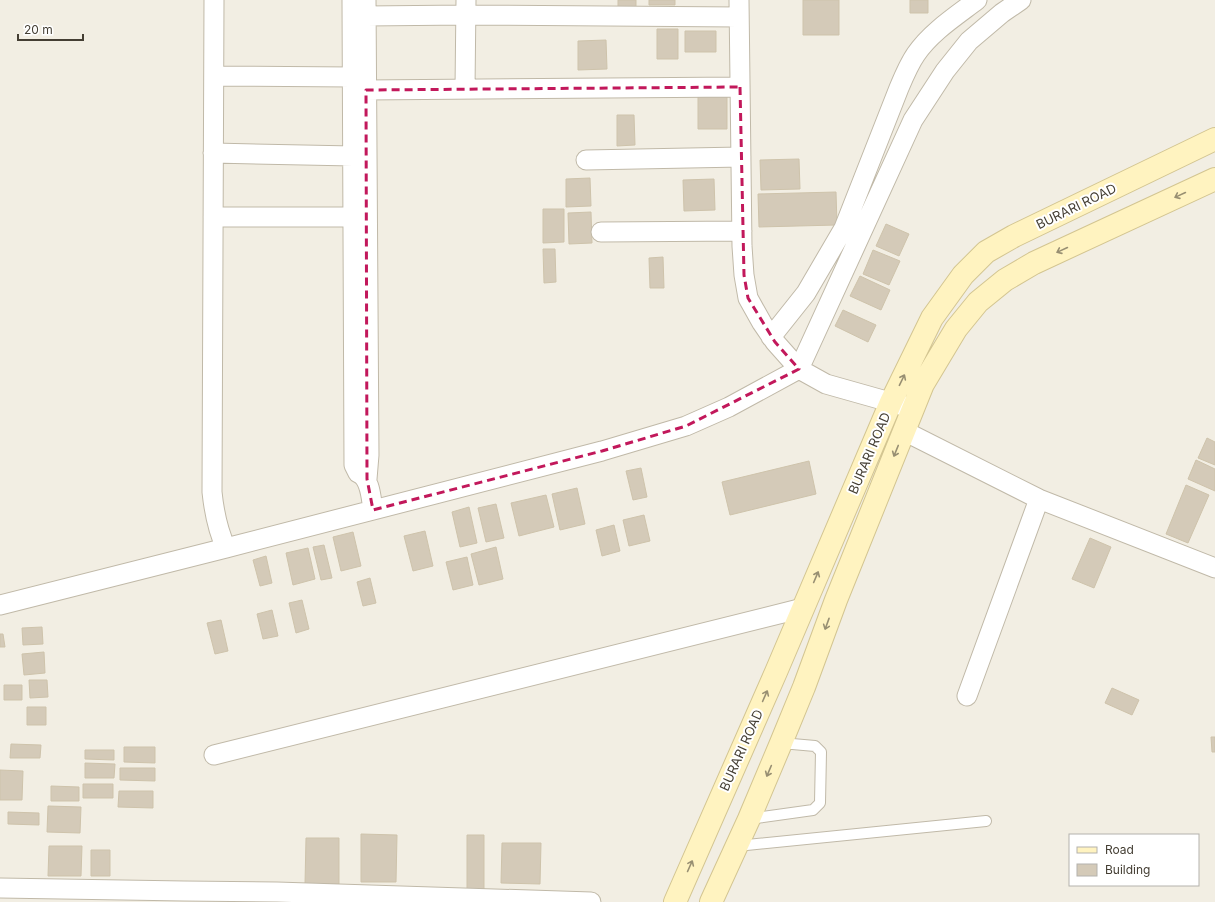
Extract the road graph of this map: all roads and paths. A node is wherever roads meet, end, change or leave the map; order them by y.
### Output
1 (214, 0) edge
2 (352, 0) edge
3 (977, 0) edge
4 (1022, 0) edge
5 (1002, 6) edge
6 (466, 7) edge
7 (366, 8) edge
8 (739, 8) edge
9 (214, 76) junction
10 (352, 77) junction
11 (740, 86) junction
12 (465, 89) junction
13 (366, 90) junction
14 (1215, 139) edge
15 (213, 153) junction
16 (353, 156) junction
17 (741, 157) junction
18 (586, 160) dead end
19 (1215, 179) edge
20 (213, 217) junction
21 (353, 217) junction
22 (601, 232) dead end
23 (742, 232) junction
24 (778, 345) junction
25 (799, 369) junction
26 (891, 402) junction
27 (913, 409) junction
28 (904, 431) junction
29 (370, 493) junction
30 (1039, 499) junction
31 (224, 544) junction
32 (1215, 568) edge
33 (0, 605) edge
34 (803, 608) junction
35 (967, 696) dead end
36 (781, 743) junction
37 (214, 755) dead end
38 (749, 819) junction
39 (986, 821) dead end
40 (737, 846) junction
41 (0, 888) edge
42 (184, 897) edge
43 (277, 897) edge
44 (590, 902) edge
45 (674, 902) edge
46 (711, 902) edge

1 - 9 street
2 - 10 street
3 - 24 street
4 - 5 street
5 - 25 street
6 - 7 street
6 - 8 street
6 - 12 street
7 - 13 street
8 - 11 street
9 - 10 street
9 - 15 street
10 - 16 street
11 - 12 street
11 - 17 street
12 - 13 street
13 - 29 street
26 -> 14 main road, BURARI ROAD
15 - 16 street
15 - 20 street
16 - 21 street
17 - 18 street
17 - 23 street
19 -> 27 main road, BURARI ROAD
20 - 21 street
20 - 31 street
21 - 29 street
22 - 23 street
23 - 24 street
24 - 25 street
25 - 26 street
25 - 29 street
26 - 27 street
34 -> 26 main road, BURARI ROAD
27 - 28 main road, BURARI ROAD
28 - 30 street
28 -> 36 main road, BURARI ROAD
29 - 31 street
30 - 32 street
30 - 35 street
31 - 33 street
34 - 37 street
45 -> 34 main road, BURARI ROAD
36 -> 38 main road, BURARI ROAD
36 - 38 lane
38 - 40 main road, BURARI ROAD
39 - 40 lane
40 - 46 main road, BURARI ROAD
41 - 42 street
42 - 43 street
43 - 44 street

